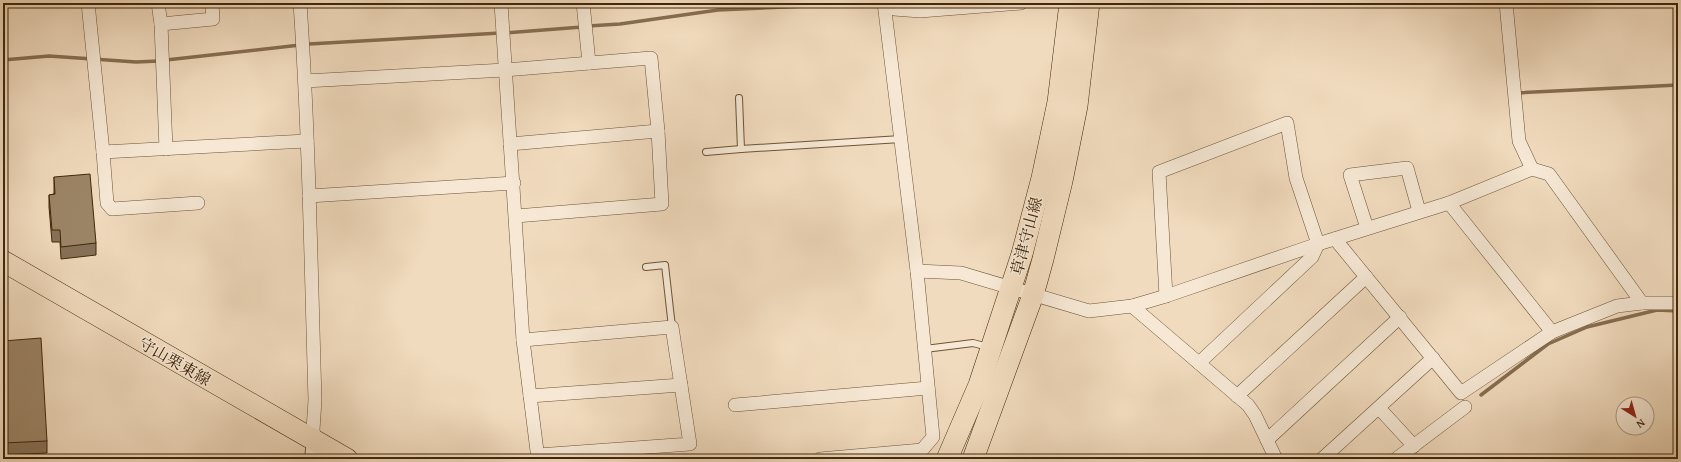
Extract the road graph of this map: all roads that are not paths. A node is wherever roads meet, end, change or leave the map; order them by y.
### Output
1 (88, 3) edge
2 (158, 3) edge
3 (212, 3) edge
4 (300, 3) edge
5 (501, 3) edge
6 (582, 3) edge
7 (886, 3) edge
8 (1021, 3) edge
9 (1070, 3) edge
10 (1088, 3) edge
11 (1506, 3) edge
12 (161, 24) junction
13 (589, 63) junction
14 (505, 70) junction
15 (305, 81) junction
16 (739, 98) dead end
17 (658, 132) junction
18 (901, 139) junction
19 (307, 141) junction
20 (510, 144) junction
21 (166, 149) junction
22 (740, 149) junction
23 (103, 152) junction
24 (706, 152) dead end
25 (1532, 169) junction
26 (514, 183) junction
27 (309, 196) junction
28 (198, 203) dead end
29 (1449, 203) junction
30 (1420, 211) junction
31 (516, 216) junction
32 (1368, 228) junction
33 (1335, 239) junction
34 (1318, 244) junction
35 (3, 261) edge
36 (646, 267) dead end
37 (917, 271) junction
38 (1366, 277) junction
39 (1012, 288) junction
40 (1033, 295) junction
41 (1166, 296) junction
42 (1642, 303) junction
43 (1678, 303) edge
44 (1132, 306) junction
45 (1400, 317) junction
46 (672, 327) junction
47 (1552, 332) junction
48 (524, 340) junction
49 (925, 349) junction
50 (992, 349) junction
51 (1433, 358) junction
52 (1199, 363) junction
53 (681, 385) junction
54 (928, 388) junction
55 (530, 396) junction
56 (1237, 396) junction
57 (735, 405) dead end
58 (1465, 407) dead end
59 (1379, 408) junction
60 (1267, 440) junction
61 (1414, 446) junction
62 (314, 450) edge
63 (538, 457) edge
64 (347, 459) edge
65 (820, 459) edge
66 (947, 459) edge
67 (973, 459) edge
68 (1276, 459) edge
69 (1322, 459) edge
70 (1396, 459) edge

1 - 23 street
2 - 12 street
3 - 12 street
4 - 15 street
5 - 14 street
6 - 13 street
7 - 8 street
7 - 18 street
9 - 39 main road, 草津守山線
10 - 40 main road, 草津守山線
11 - 25 street
12 - 21 street
13 - 14 street
13 - 17 street
14 - 15 street
14 - 20 street
15 - 19 street
16 - 22 lane
17 - 20 street
17 - 31 street
18 - 22 lane
18 - 37 street
19 - 21 street
19 - 27 street
20 - 26 street
21 - 23 street
22 - 24 lane
23 - 28 street
25 - 29 street
25 - 42 street
26 - 27 street
26 - 31 street
27 - 62 street
29 - 30 street
29 - 47 street
30 - 32 street
30 - 32 street
31 - 48 street
32 - 33 street
33 - 34 street
33 - 38 street
34 - 41 street
34 - 41 street
34 - 52 street
35 - 62 main road, 守山栗東線
36 - 46 lane
37 - 39 street
37 - 49 street
38 - 45 street
38 - 56 street
39 - 40 street
39 - 50 main road, 草津守山線
40 - 44 street
40 - 67 main road, 草津守山線
41 - 44 street
42 - 43 street
42 - 47 street
44 - 52 street
45 - 51 street
45 - 60 street
46 - 48 street
46 - 53 street
47 - 51 street
48 - 55 street
49 - 50 lane
49 - 54 street
50 - 66 main road, 草津守山線
51 - 59 street
52 - 56 street
53 - 55 street
53 - 63 street
54 - 57 street
54 - 65 street
55 - 63 street
56 - 60 street
58 - 61 street
59 - 61 street
59 - 69 street
60 - 68 street
61 - 70 street
62 - 64 main road, 守山栗東線

